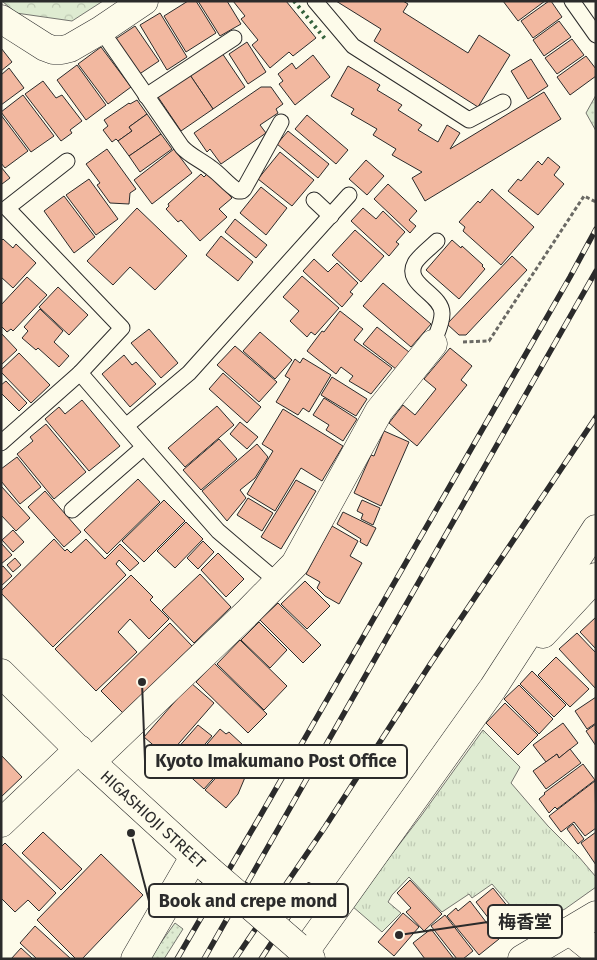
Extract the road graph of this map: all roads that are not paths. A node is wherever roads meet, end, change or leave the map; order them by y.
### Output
1 (144, 1) edge
2 (315, 1) edge
3 (572, 1) edge
4 (1, 19) edge
5 (101, 30) junction
6 (596, 35) edge
7 (234, 38) dead end
8 (146, 96) junction
9 (503, 102) dead end
10 (281, 122) dead end
11 (67, 161) dead end
12 (349, 195) dead end
13 (314, 200) dead end
14 (331, 216) junction
15 (437, 241) dead end
16 (433, 344) joint
17 (80, 373) junction
18 (126, 426) junction
19 (1, 443) edge
20 (144, 448) junction
21 (72, 510) dead end
22 (596, 529) edge
23 (596, 577) edge
24 (278, 582) junction
25 (1, 673) edge
26 (493, 688) junction
27 (85, 756) junction
28 (1, 823) edge
29 (202, 864) junction
30 (596, 915) edge
31 (570, 931) junction
32 (596, 952) edge
33 (304, 953) edge
34 (135, 959) edge
35 (522, 959) edge

1 - 5 street
2 - 9 lane
3 - 6 lane
4 - 5 street
5 - 8 lane
7 - 8 lane
8 - 10 lane
11 - 17 lane
12 - 14 lane
13 - 14 lane
14 - 18 lane
15 - 16 lane
16 - 24 street
17 - 18 lane
17 - 19 lane
18 - 20 lane
20 - 21 lane
20 - 24 lane
22 - 26 street
23 - 26 street
24 - 27 street
25 - 27 street, HIGASHIOJI STREET
26 - 33 street
27 - 28 street
27 - 29 street, HIGASHIOJI STREET
29 - 33 street, HIGASHIOJI STREET, bridge
29 - 34 street
30 - 31 street
31 - 32 street
31 - 35 street

